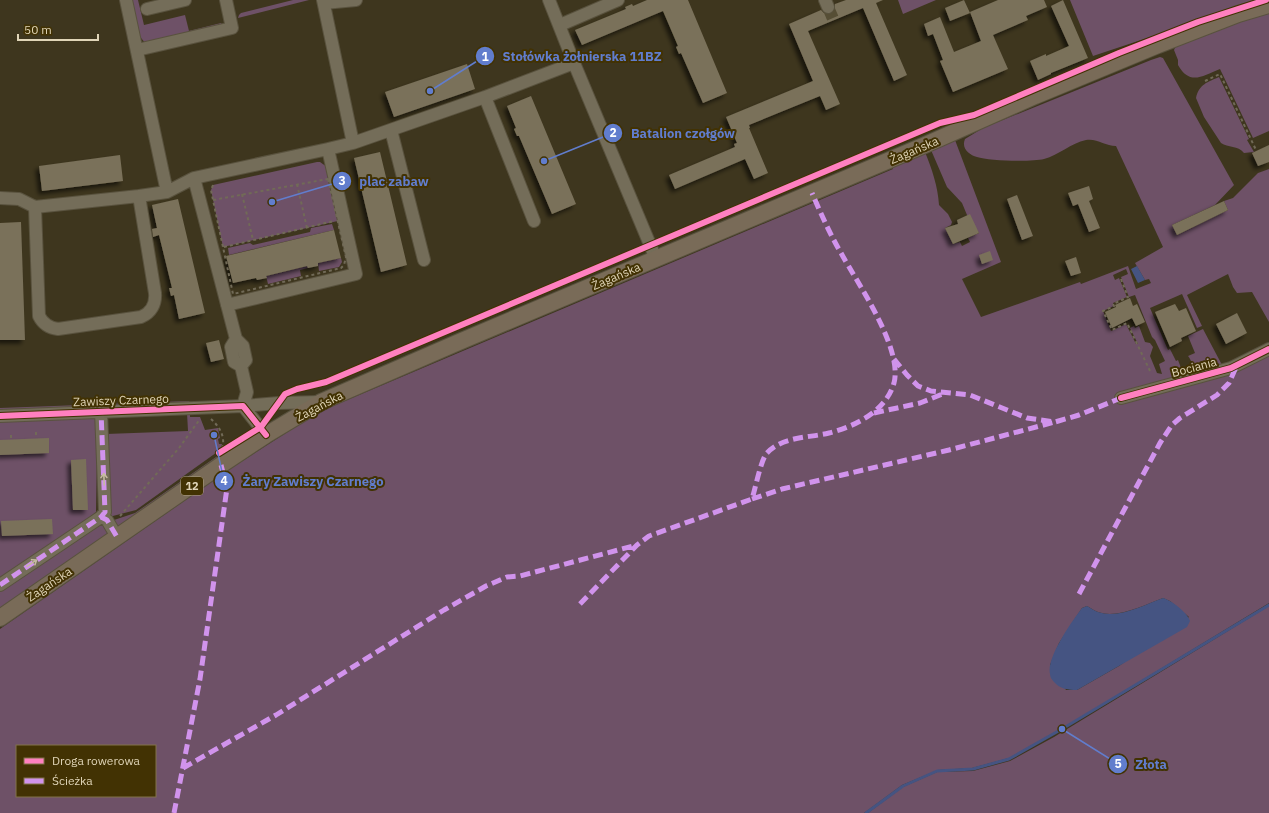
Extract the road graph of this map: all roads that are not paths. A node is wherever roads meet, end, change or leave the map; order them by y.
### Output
1 (126, 0) edge
2 (185, 0) edge
3 (226, 0) edge
4 (356, 0) edge
5 (549, 0) edge
6 (618, 0) edge
7 (323, 2) edge
8 (1269, 5) edge
9 (147, 9) dead end
10 (560, 25) junction
11 (137, 50) junction
12 (574, 63) junction
13 (485, 98) junction
14 (391, 130) junction
15 (353, 143) junction
16 (328, 149) junction
17 (194, 178) junction
18 (168, 192) junction
19 (139, 196) junction
20 (0, 198) edge
21 (35, 207) junction
22 (534, 221) dead end
23 (656, 259) junction
24 (424, 260) dead end
25 (227, 304) junction
26 (1269, 349) edge
27 (1121, 398) dead end
28 (321, 402) junction
29 (243, 406) junction
30 (101, 411) junction
31 (0, 416) edge
32 (266, 435) junction
33 (104, 518) junction
34 (117, 537) junction
35 (0, 585) edge
36 (0, 618) edge

1 - 11 street
2 - 9 street
3 - 11 street
4 - 7 street
5 - 10 street
6 - 10 street
7 - 15 street
8 - 23 main road, Żagańska / 12
10 - 12 street
11 - 18 street
12 - 13 street
12 - 23 street
13 - 14 street
13 - 22 street
14 - 15 street
14 - 24 street
15 - 16 street
16 - 17 street
16 - 25 street
17 - 18 street
17 - 25 street
18 - 19 street
19 - 21 street
19 - 21 street
20 - 21 street
23 - 28 main road, Żagańska / 12
25 - 29 street
26 - 27 street, Bociania
28 - 29 street, Zawiszy Czarnego
28 - 32 main road, Żagańska / 12
29 - 30 street, Zawiszy Czarnego
29 - 32 street
30 - 31 street, Zawiszy Czarnego
33 -> 30 street, Zawiszy Czarnego
32 - 34 main road, Żagańska / 12
33 - 34 street
35 -> 33 street
34 - 36 main road, Żagańska / 12

